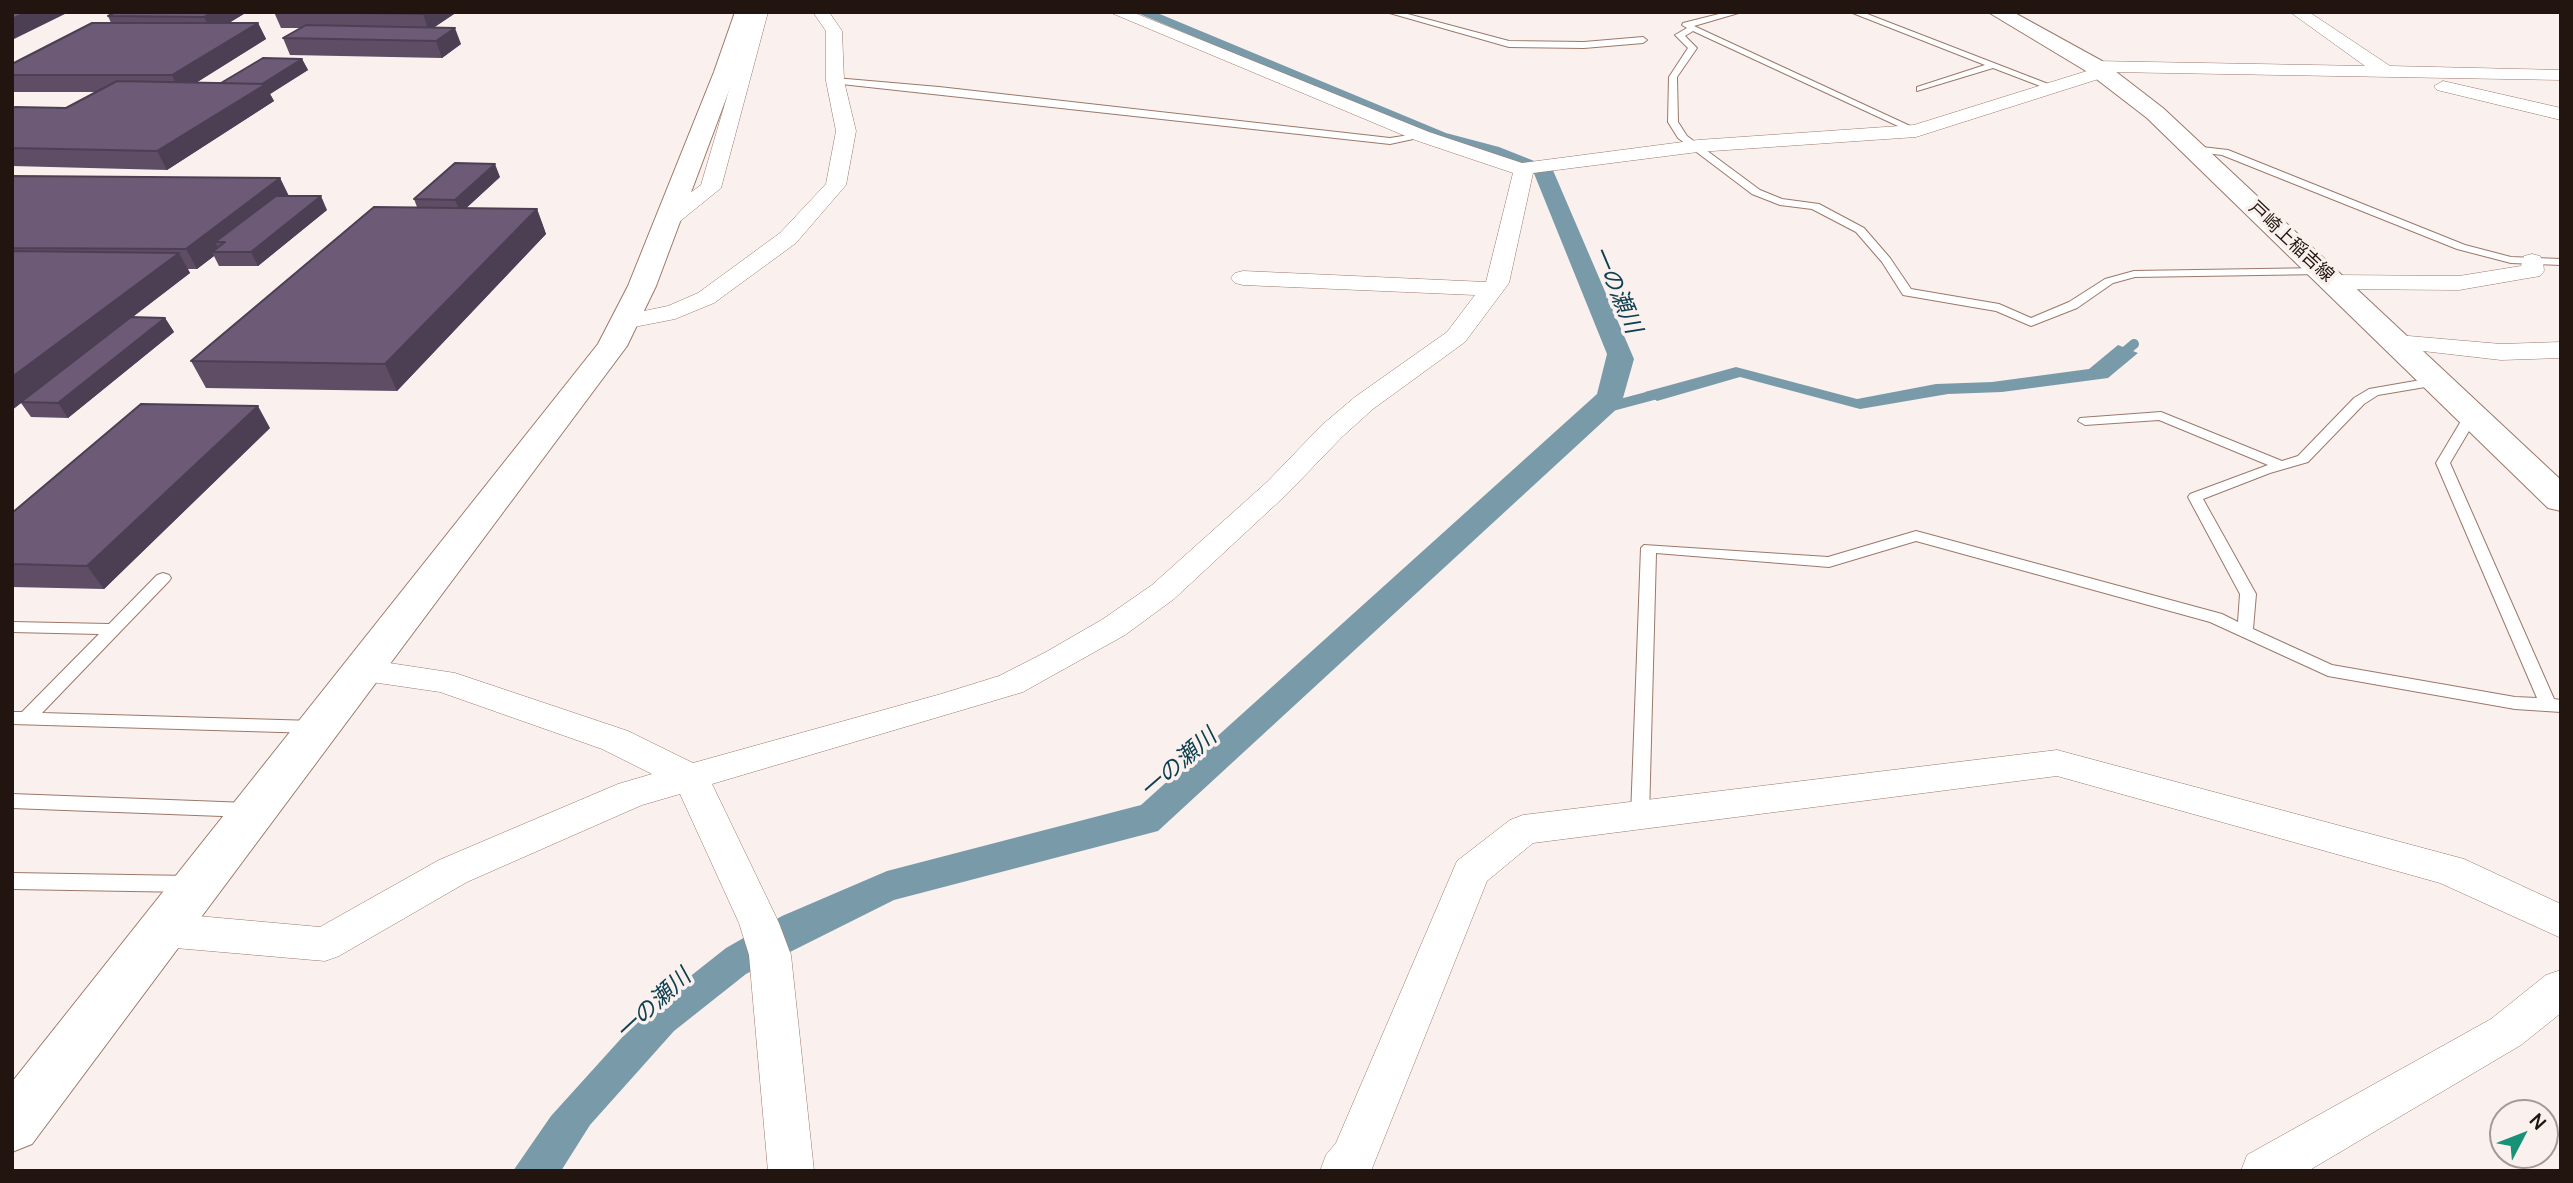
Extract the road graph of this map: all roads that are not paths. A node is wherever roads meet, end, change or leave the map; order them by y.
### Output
1 (745, 12) edge
2 (760, 12) edge
3 (821, 12) edge
4 (1117, 12) edge
5 (1390, 12) edge
6 (1738, 12) edge
7 (1854, 12) edge
8 (1998, 12) edge
9 (2298, 12) edge
10 (1694, 28) junction
11 (1643, 40) dead end
12 (1941, 45) junction
13 (1930, 49) dead end
14 (1993, 65) junction
15 (2098, 69) junction
16 (2382, 72) junction
17 (2561, 75) edge
18 (835, 81) junction
19 (2051, 87) junction
20 (1920, 89) dead end
21 (2561, 114) edge
22 (1916, 131) junction
23 (1422, 136) junction
24 (1692, 147) junction
25 (2193, 149) junction
26 (1524, 170) junction
27 (665, 222) junction
28 (2532, 261) junction
29 (2561, 261) edge
30 (2327, 276) junction
31 (1243, 278) dead end
32 (1493, 289) junction
33 (624, 322) junction
34 (2397, 342) junction
35 (2561, 350) edge
36 (2438, 381) junction
37 (2472, 414) junction
38 (2085, 421) dead end
39 (2281, 465) junction
40 (2561, 500) edge
41 (163, 578) dead end
42 (12, 627) edge
43 (114, 629) junction
44 (2245, 629) junction
45 (363, 671) junction
46 (2555, 706) edge
47 (20, 718) edge
48 (320, 727) junction
49 (691, 778) junction
50 (12, 801) edge
51 (256, 810) junction
52 (1640, 816) junction
53 (12, 881) edge
54 (199, 884) junction
55 (2561, 922) edge
56 (164, 930) junction
57 (2561, 988) edge
58 (12, 1126) edge
59 (790, 1171) edge
60 (1343, 1171) edge
61 (2264, 1171) edge

1 - 27 street
2 - 27 street
3 - 18 street
4 - 23 street
5 - 11 lane
6 - 10 lane
7 - 12 lane
8 - 15 street, 戸崎上稲吉線
9 - 16 street
10 - 22 lane
10 - 24 lane
12 - 13 lane
12 - 14 lane
14 - 19 lane
14 - 20 lane
15 - 16 street
15 - 19 street
15 - 25 street, 戸崎上稲吉線
16 - 17 street
16 - 21 street
18 - 23 lane
18 - 33 street
19 - 22 street
22 - 24 street
23 - 26 street
24 - 26 street
24 - 30 lane
25 - 28 lane
25 - 30 street, 戸崎上稲吉線
26 - 32 street
27 - 33 street
28 - 29 lane
28 - 30 street
30 - 34 street, 戸崎上稲吉線
31 - 32 street
32 - 49 street
33 - 45 street
34 - 35 street
34 - 36 street, 戸崎上稲吉線
36 - 37 street, 戸崎上稲吉線
36 - 39 lane
37 - 40 street, 戸崎上稲吉線
37 - 46 lane
38 - 39 lane
39 - 44 lane
41 - 43 lane
42 - 43 lane
43 - 47 lane
44 - 46 lane
44 - 52 lane
45 - 48 street
45 - 49 street
47 - 48 lane
48 - 51 street
49 - 56 street
49 - 59 street
50 - 51 lane
51 - 54 street
52 - 55 street
52 - 60 street
53 - 54 lane
54 - 56 street
56 - 58 street
57 - 61 street

